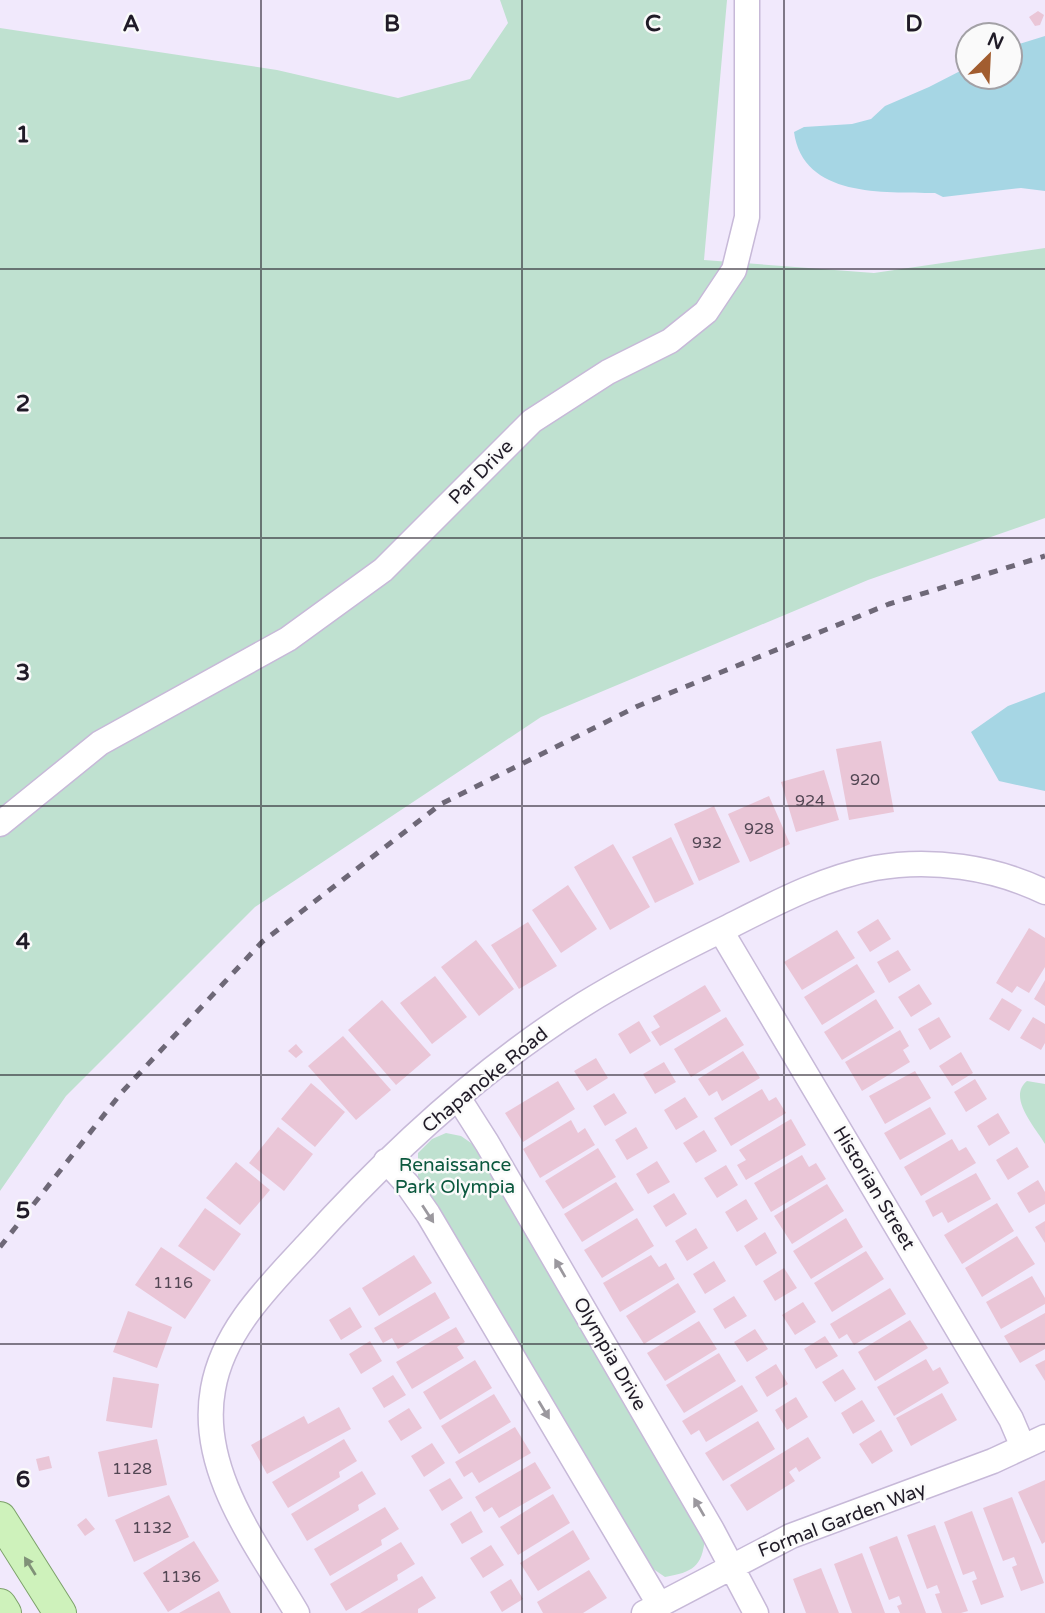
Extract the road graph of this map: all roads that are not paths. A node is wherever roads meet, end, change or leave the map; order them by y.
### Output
1 (747, 0) edge
2 (0, 824) edge
3 (1045, 892) edge
4 (721, 930) junction
5 (459, 1099) junction
6 (386, 1161) junction
7 (1034, 1442) edge
8 (0, 1518) edge
9 (733, 1566) junction
10 (0, 1605) edge
11 (651, 1609) edge
12 (5, 1613) edge
13 (60, 1613) edge
14 (297, 1613) edge
15 (756, 1613) edge

1 - 2 street, Par Drive
3 - 4 street, Chapanoke Road
4 - 5 street, Chapanoke Road
4 - 7 street, Historian Street
5 - 6 street, Chapanoke Road
9 -> 5 street, Olympia Drive
6 -> 11 street
6 - 14 street, Chapanoke Road
7 - 9 street, Formal Garden Way
13 -> 8 main road
9 - 11 street, Formal Garden Way
9 - 15 street, Olympia Drive
10 - 12 main road

